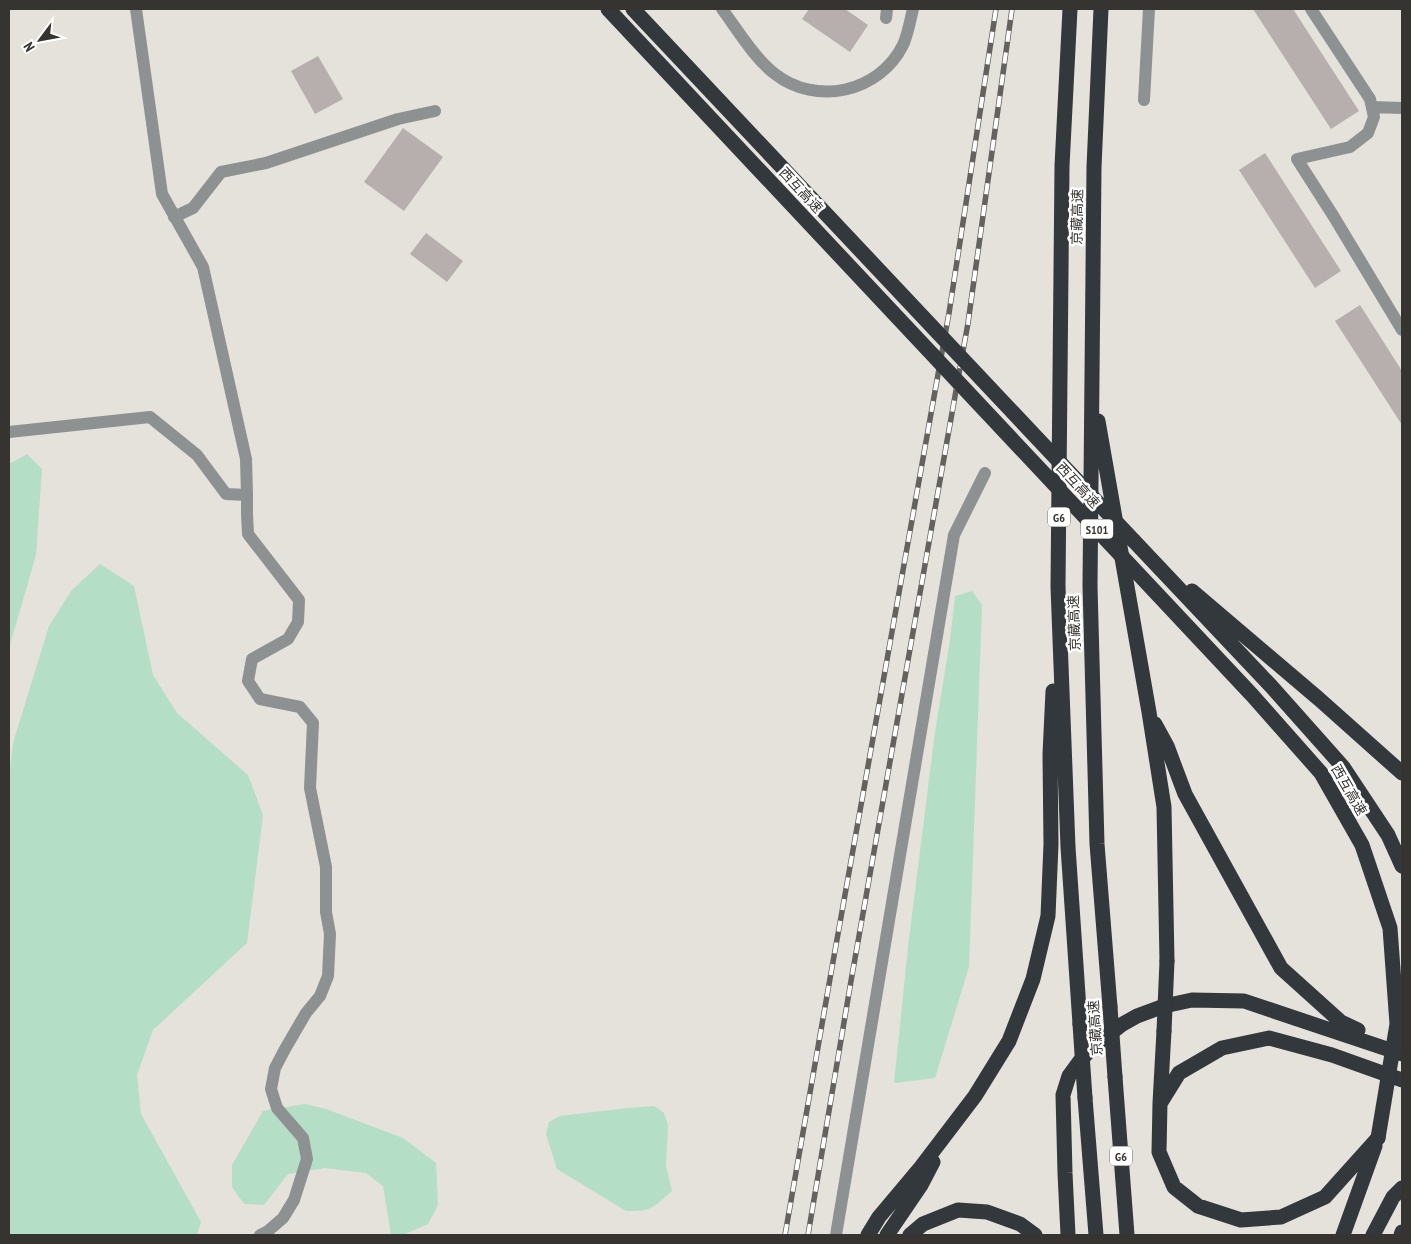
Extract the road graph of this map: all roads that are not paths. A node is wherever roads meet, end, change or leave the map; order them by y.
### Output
1 (136, 9) edge
2 (608, 9) edge
3 (633, 9) edge
4 (722, 9) edge
5 (913, 9) edge
6 (1070, 9) edge
7 (1101, 9) edge
8 (1150, 9) edge
9 (1311, 9) edge
10 (1144, 100) dead end
11 (1372, 107) junction
12 (1402, 108) edge
13 (435, 111) dead end
14 (174, 217) junction
15 (1402, 330) edge
16 (1092, 385) junction
17 (9, 432) edge
18 (986, 473) dead end
19 (248, 495) junction
20 (1134, 541) junction
21 (1058, 587) junction
22 (1149, 712) junction
23 (1402, 773) edge
24 (1402, 866) edge
25 (1402, 1052) edge
26 (1402, 1080) edge
27 (1160, 1103) junction
28 (951, 1127) junction
29 (1378, 1138) junction
30 (1402, 1188) edge
31 (260, 1235) edge
32 (836, 1235) edge
33 (868, 1235) edge
34 (886, 1235) edge
35 (910, 1235) edge
36 (1035, 1235) edge
37 (1068, 1235) edge
38 (1096, 1235) edge
39 (1126, 1235) edge
40 (1343, 1235) edge
41 (1373, 1235) edge

1 - 14 street
2 - 29 highway, 西互高速 / S101, bridge
3 - 20 highway, 西互高速 / S101, bridge
4 - 5 street
6 - 21 highway, 京藏高速 / G6
7 - 16 highway, 京藏高速 / G6
8 - 10 street
9 - 11 street
11 - 12 street
11 - 15 street
13 - 14 street
14 - 19 street
16 - 22 highway
16 - 39 highway, 京藏高速 / G6, bridge
17 - 19 street
18 - 32 street
19 - 31 street
20 - 23 highway
20 - 24 highway, S101
21 - 28 highway
21 - 38 highway, 京藏高速 / G6, bridge
22 - 25 highway
22 - 27 highway, bridge
25 - 37 highway
26 - 27 highway
27 - 29 highway
28 - 33 highway
28 - 34 highway
29 - 40 highway, 西互高速
30 - 41 highway
35 - 36 highway

